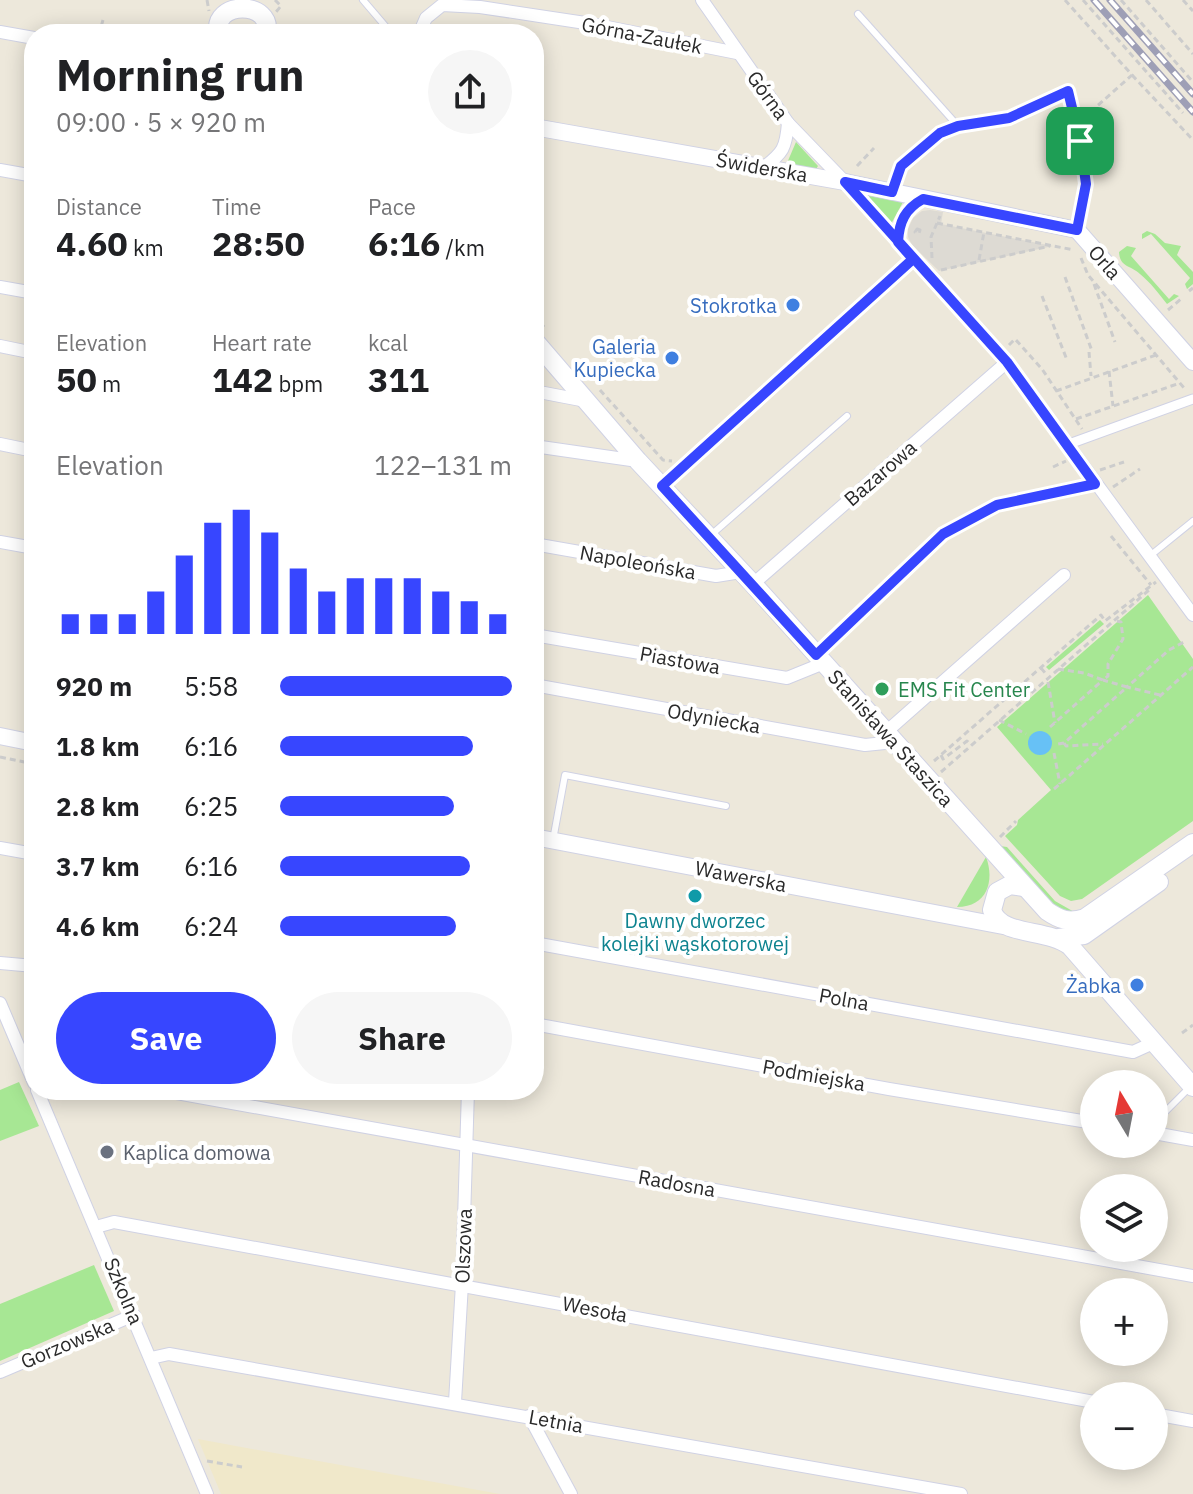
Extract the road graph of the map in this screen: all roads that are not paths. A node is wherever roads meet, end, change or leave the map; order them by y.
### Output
1 (241, 0) edge
2 (363, 0) edge
3 (702, 0) edge
4 (858, 14) dead end
5 (217, 21) edge
6 (265, 24) edge
7 (383, 24) edge
8 (423, 24) edge
9 (0, 32) edge
10 (24, 36) edge
11 (737, 53) junction
12 (788, 123) junction
13 (958, 126) junction
14 (544, 129) edge
15 (763, 168) junction
16 (0, 170) edge
17 (24, 174) edge
18 (845, 182) junction
19 (892, 192) junction
20 (923, 199) junction
21 (988, 213) joint
22 (1077, 230) junction
23 (898, 242) junction
24 (913, 259) junction
25 (0, 287) edge
26 (24, 291) edge
27 (0, 346) edge
28 (24, 351) edge
29 (544, 352) edge
30 (1007, 362) junction
31 (1193, 362) edge
32 (544, 393) edge
33 (1191, 396) edge
34 (587, 401) junction
35 (847, 416) dead end
36 (0, 444) edge
37 (1069, 444) junction
38 (544, 447) edge
39 (24, 449) edge
40 (638, 461) junction
41 (1095, 484) junction
42 (662, 486) junction
43 (1193, 521) edge
44 (708, 537) junction
45 (0, 542) edge
46 (24, 546) edge
47 (544, 546) edge
48 (1151, 555) junction
49 (1064, 575) dead end
50 (747, 578) junction
51 (1193, 615) edge
52 (544, 637) edge
53 (820, 659) junction
54 (544, 687) edge
55 (0, 736) edge
56 (891, 737) junction
57 (24, 741) edge
58 (726, 806) dead end
59 (544, 839) edge
60 (553, 840) junction
61 (1193, 843) edge
62 (996, 844) junction
63 (0, 848) edge
64 (24, 852) edge
65 (1193, 858) edge
66 (1029, 893) junction
67 (994, 898) junction
68 (949, 916) junction
69 (1010, 927) junction
70 (1059, 938) junction
71 (544, 945) edge
72 (0, 963) edge
73 (24, 965) edge
74 (0, 1003) edge
75 (544, 1026) edge
76 (1153, 1043) junction
77 (24, 1057) edge
78 (1192, 1086) edge
79 (41, 1100) edge
80 (214, 1100) edge
81 (468, 1100) edge
82 (1168, 1109) edge
83 (1080, 1121) edge
84 (1168, 1136) edge
85 (1193, 1140) edge
86 (467, 1147) junction
87 (96, 1227) junction
88 (1193, 1276) edge
89 (462, 1284) junction
90 (134, 1315) junction
91 (151, 1358) junction
92 (0, 1372) edge
93 (1080, 1399) edge
94 (455, 1402) junction
95 (529, 1416) junction
96 (1168, 1417) edge
97 (1193, 1421) edge
98 (207, 1494) edge
99 (571, 1494) edge
100 (961, 1494) edge

1 - 5 main road
1 - 6 main road
2 - 7 lane
3 - 11 street, Górna
4 - 13 lane
8 - 11 street, Górna-Zaułek
9 - 10 street
11 - 12 street, Górna
12 - 15 street
12 - 18 street, Górna
13 - 19 lane
13 - 22 lane
14 - 15 street, Świderska
15 - 18 street, Świderska
16 - 17 street
18 - 19 street, Świderska
18 - 23 street, Górna
19 - 20 street, Świderska
20 - 21 street, Świderska
20 - 23 street
21 - 22 street, Orla
22 - 31 street, Orla
23 - 24 street, Górna
24 - 30 street, Górna
24 - 42 street
25 - 26 street
27 - 28 street
29 - 34 main road, Stanisława Staszica
30 - 37 street, Górna
30 - 50 street, Bazarowa
32 - 34 street
33 - 37 street
34 - 40 main road, Stanisława Staszica
35 - 44 lane
36 - 39 street
37 - 41 street, Górna
38 - 40 street
40 - 42 main road, Stanisława Staszica
41 - 48 street, Górna
41 - 53 street
42 - 44 main road, Stanisława Staszica
43 - 48 lane
44 - 50 main road, Stanisława Staszica
45 - 46 street
47 - 50 street, Napoleońska
48 - 51 street, Górna
49 - 56 street
50 - 53 main road, Stanisława Staszica
52 - 53 street, Piastowa
53 - 56 main road, Stanisława Staszica
54 - 56 street, Odyniecka
55 - 57 street
56 - 62 main road, Stanisława Staszica
58 - 60 lane
59 - 60 street, Wawerska
60 - 68 street, Wawerska
61 - 66 main road, Stanisława Staszica
62 - 66 main road, Stanisława Staszica
62 - 67 main road
63 - 64 street
65 - 70 main road
66 - 67 main road
66 - 69 main road
67 - 68 street, Wawerska
67 - 69 main road
68 - 69 street, Wawerska
69 - 70 main road
70 - 76 main road
71 - 76 street, Polna
72 - 73 street
74 - 77 street
75 - 83 street, Podmiejska
76 - 78 main road
78 - 82 lane
79 - 87 street, Szkolna
80 - 86 street, Radosna
81 - 86 street, Olszowa
84 - 85 street
86 - 88 street, Radosna
86 - 89 street, Olszowa
87 - 89 street, Wesoła
87 - 90 street, Szkolna
89 - 93 street, Wesoła
89 - 94 street, Olszowa
90 - 91 street, Szkolna
90 - 92 street, Gorzowska
91 - 94 street, Letnia
91 - 98 street, Szkolna
94 - 95 street, Letnia
95 - 99 street
95 - 100 street, Letnia
96 - 97 street

